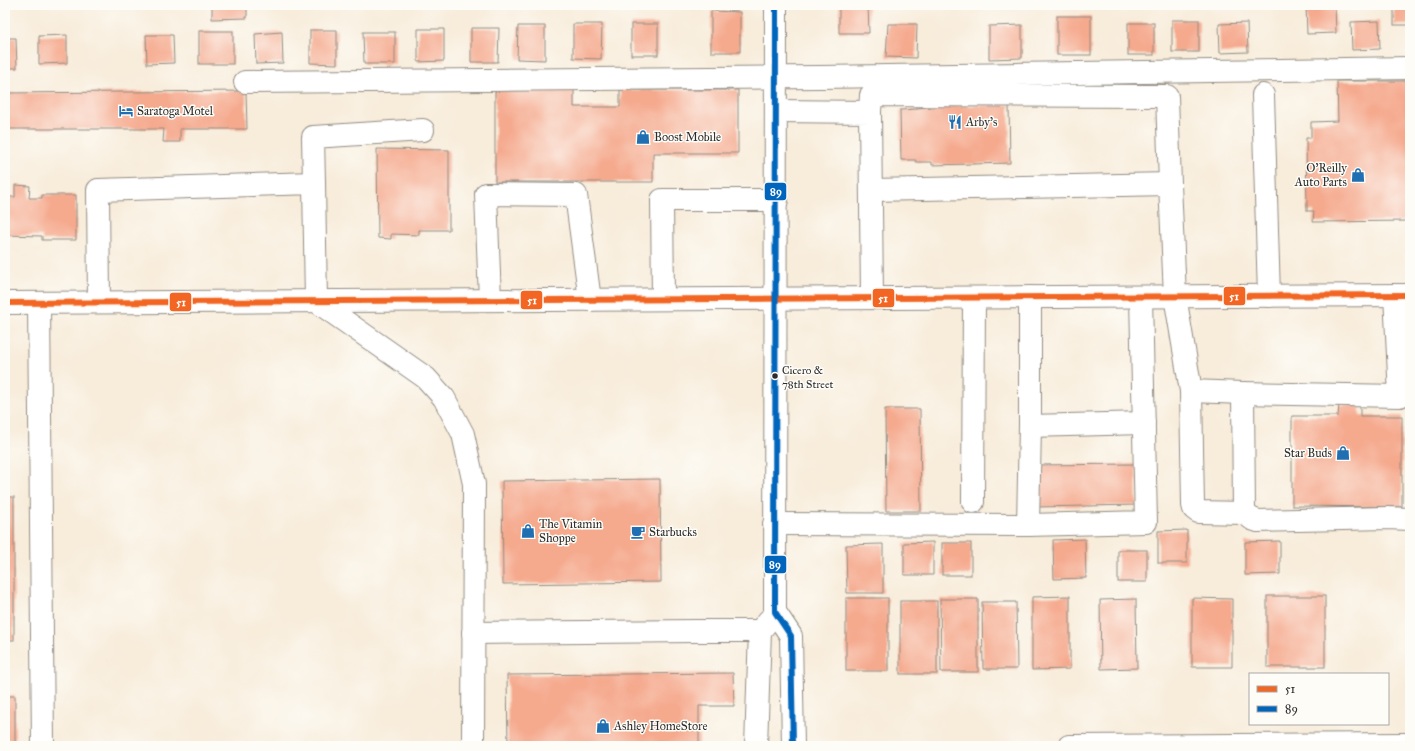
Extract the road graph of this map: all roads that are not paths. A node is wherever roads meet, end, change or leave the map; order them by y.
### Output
1 (776, 5) edge
2 (1410, 68) edge
3 (776, 78) junction
4 (245, 82) dead end
5 (1263, 94) dead end
6 (777, 111) junction
7 (870, 112) junction
8 (423, 130) dead end
9 (314, 183) junction
10 (1170, 184) junction
11 (871, 190) junction
12 (777, 200) junction
13 (1403, 295) edge
14 (1175, 296) junction
15 (1269, 296) junction
16 (1030, 297) junction
17 (1141, 297) junction
18 (872, 298) junction
19 (974, 298) junction
20 (663, 299) junction
21 (776, 299) junction
22 (490, 300) junction
23 (590, 300) junction
24 (316, 301) junction
25 (99, 302) junction
26 (5, 303) edge
27 (39, 303) junction
28 (1191, 391) junction
29 (1243, 394) junction
30 (1405, 398) edge
31 (1144, 423) junction
32 (1030, 426) junction
33 (973, 502) dead end
34 (1244, 513) junction
35 (1410, 520) edge
36 (774, 524) junction
37 (1028, 525) junction
38 (775, 612) junction
39 (760, 631) junction
40 (473, 633) junction
41 (1410, 744) edge
42 (42, 746) edge
43 (473, 746) edge
44 (756, 746) edge
45 (793, 746) edge
46 (1069, 746) edge

1 - 3 main road
2 - 3 main road
3 - 4 main road
3 - 6 main road
5 - 15 main road
6 - 7 main road
6 - 12 main road
7 - 10 main road
7 - 11 main road
8 - 9 main road
9 - 24 main road
9 - 25 main road
10 - 11 main road
10 - 14 main road
11 - 18 main road
12 - 20 main road
12 - 21 main road
13 - 15 main road
13 - 30 main road
14 - 15 main road
14 - 17 main road
14 - 28 main road
16 - 17 main road
16 - 19 main road
16 - 32 main road
17 - 31 main road
18 - 19 main road
18 - 21 main road
19 - 33 main road
20 - 21 main road
20 - 23 main road
21 - 36 main road
22 - 23 main road
22 - 23 main road
22 - 24 main road
24 - 25 main road
24 - 40 main road
25 - 27 main road
26 - 27 main road
27 - 42 main road
28 - 29 main road
28 - 34 main road
29 - 30 main road
29 - 34 main road
31 - 32 main road
31 - 37 main road
32 - 37 main road
34 - 35 main road
36 - 37 main road
36 - 38 main road
38 - 39 main road
38 - 45 main road
39 - 40 main road
39 - 44 main road
40 - 43 main road
41 - 46 main road

